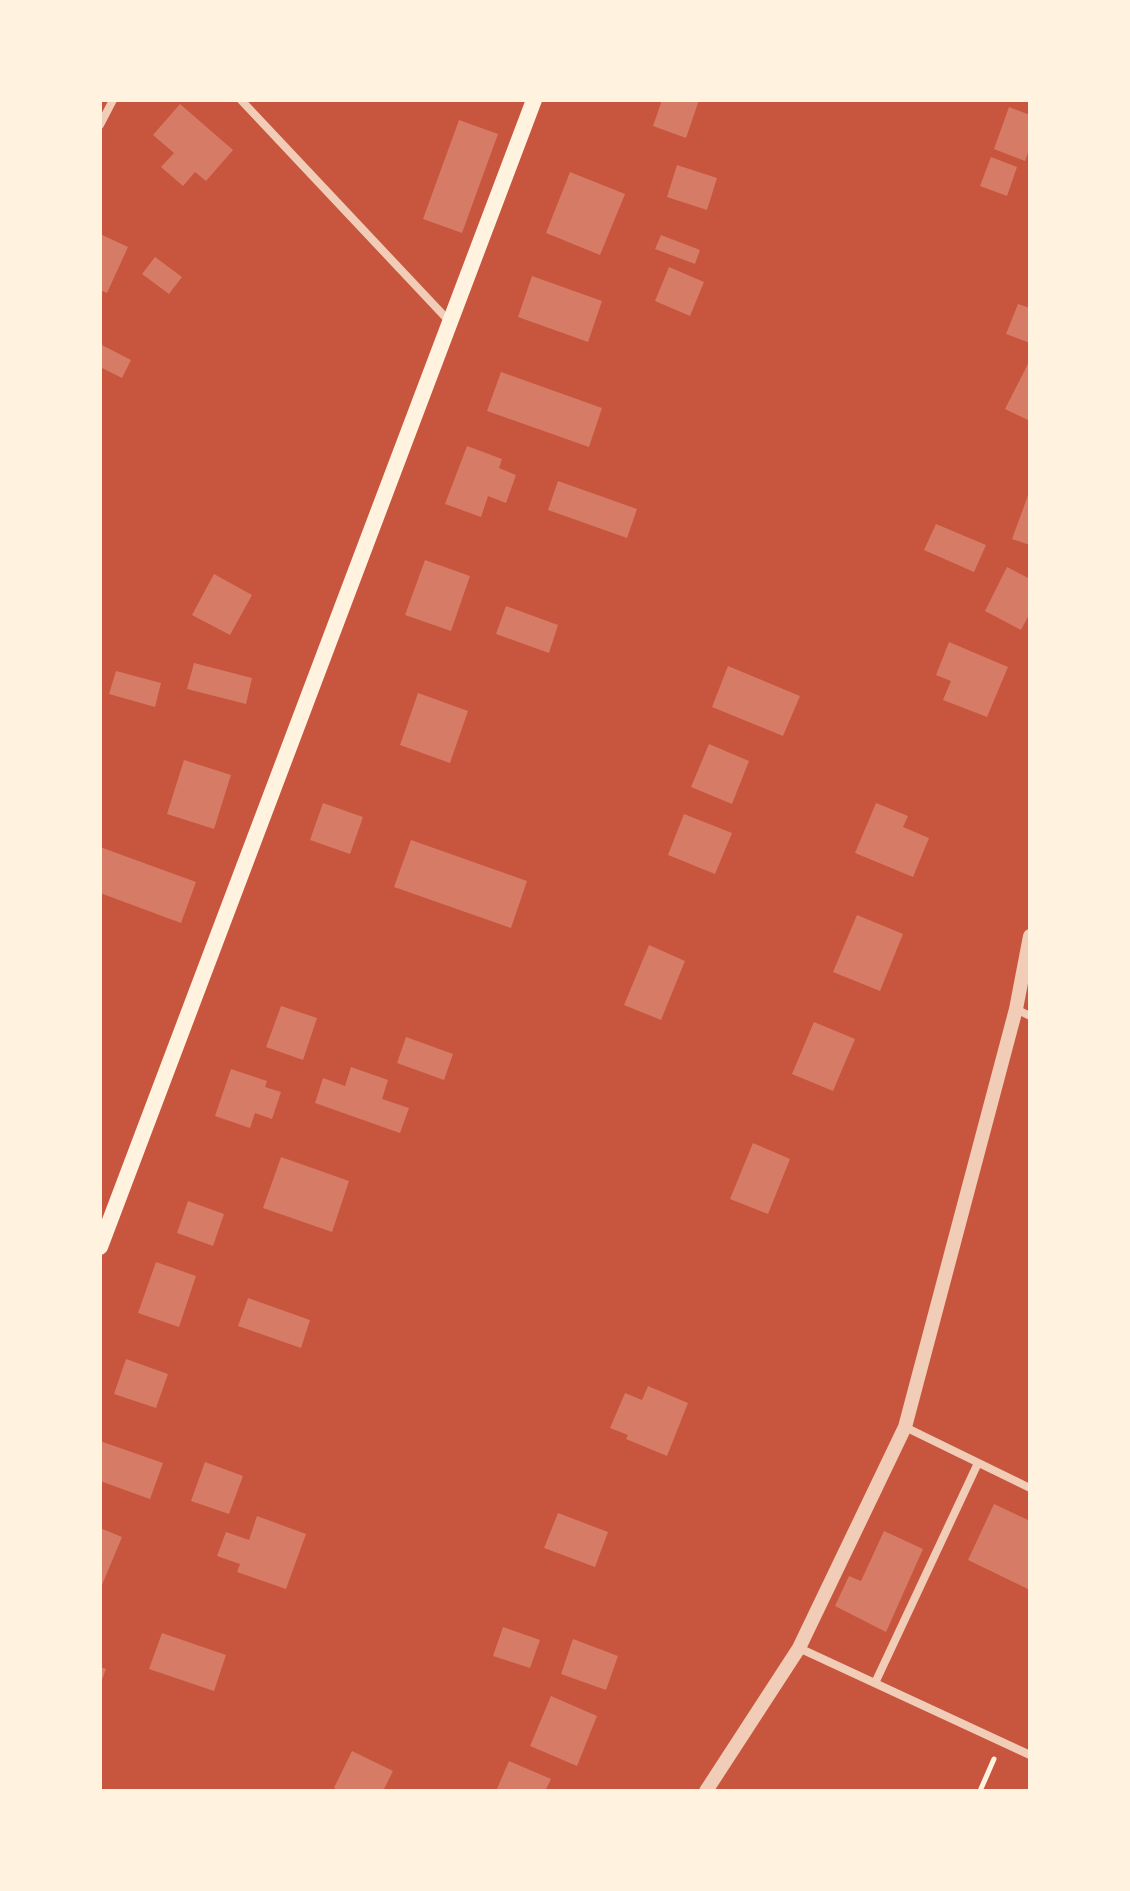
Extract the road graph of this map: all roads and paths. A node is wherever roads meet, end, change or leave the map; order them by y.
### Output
1 (113, 100) edge
2 (241, 100) edge
3 (534, 100) edge
4 (100, 125) edge
5 (449, 321) junction
6 (1030, 936) edge
7 (1016, 1009) junction
8 (1030, 1016) edge
9 (100, 1247) edge
10 (905, 1427) junction
11 (978, 1463) junction
12 (1030, 1488) edge
13 (799, 1648) junction
14 (875, 1683) junction
15 (1001, 1741) junction
16 (1030, 1755) edge
17 (706, 1791) edge
18 (980, 1791) edge

1 - 4 street
2 - 5 street
3 - 5 main road
5 - 9 main road
6 - 7 street
7 - 8 street
7 - 10 street
10 - 11 street
10 - 13 street
11 - 12 street
11 - 14 street
13 - 14 street
13 - 17 street
14 - 15 street
15 - 16 street
15 - 18 path

